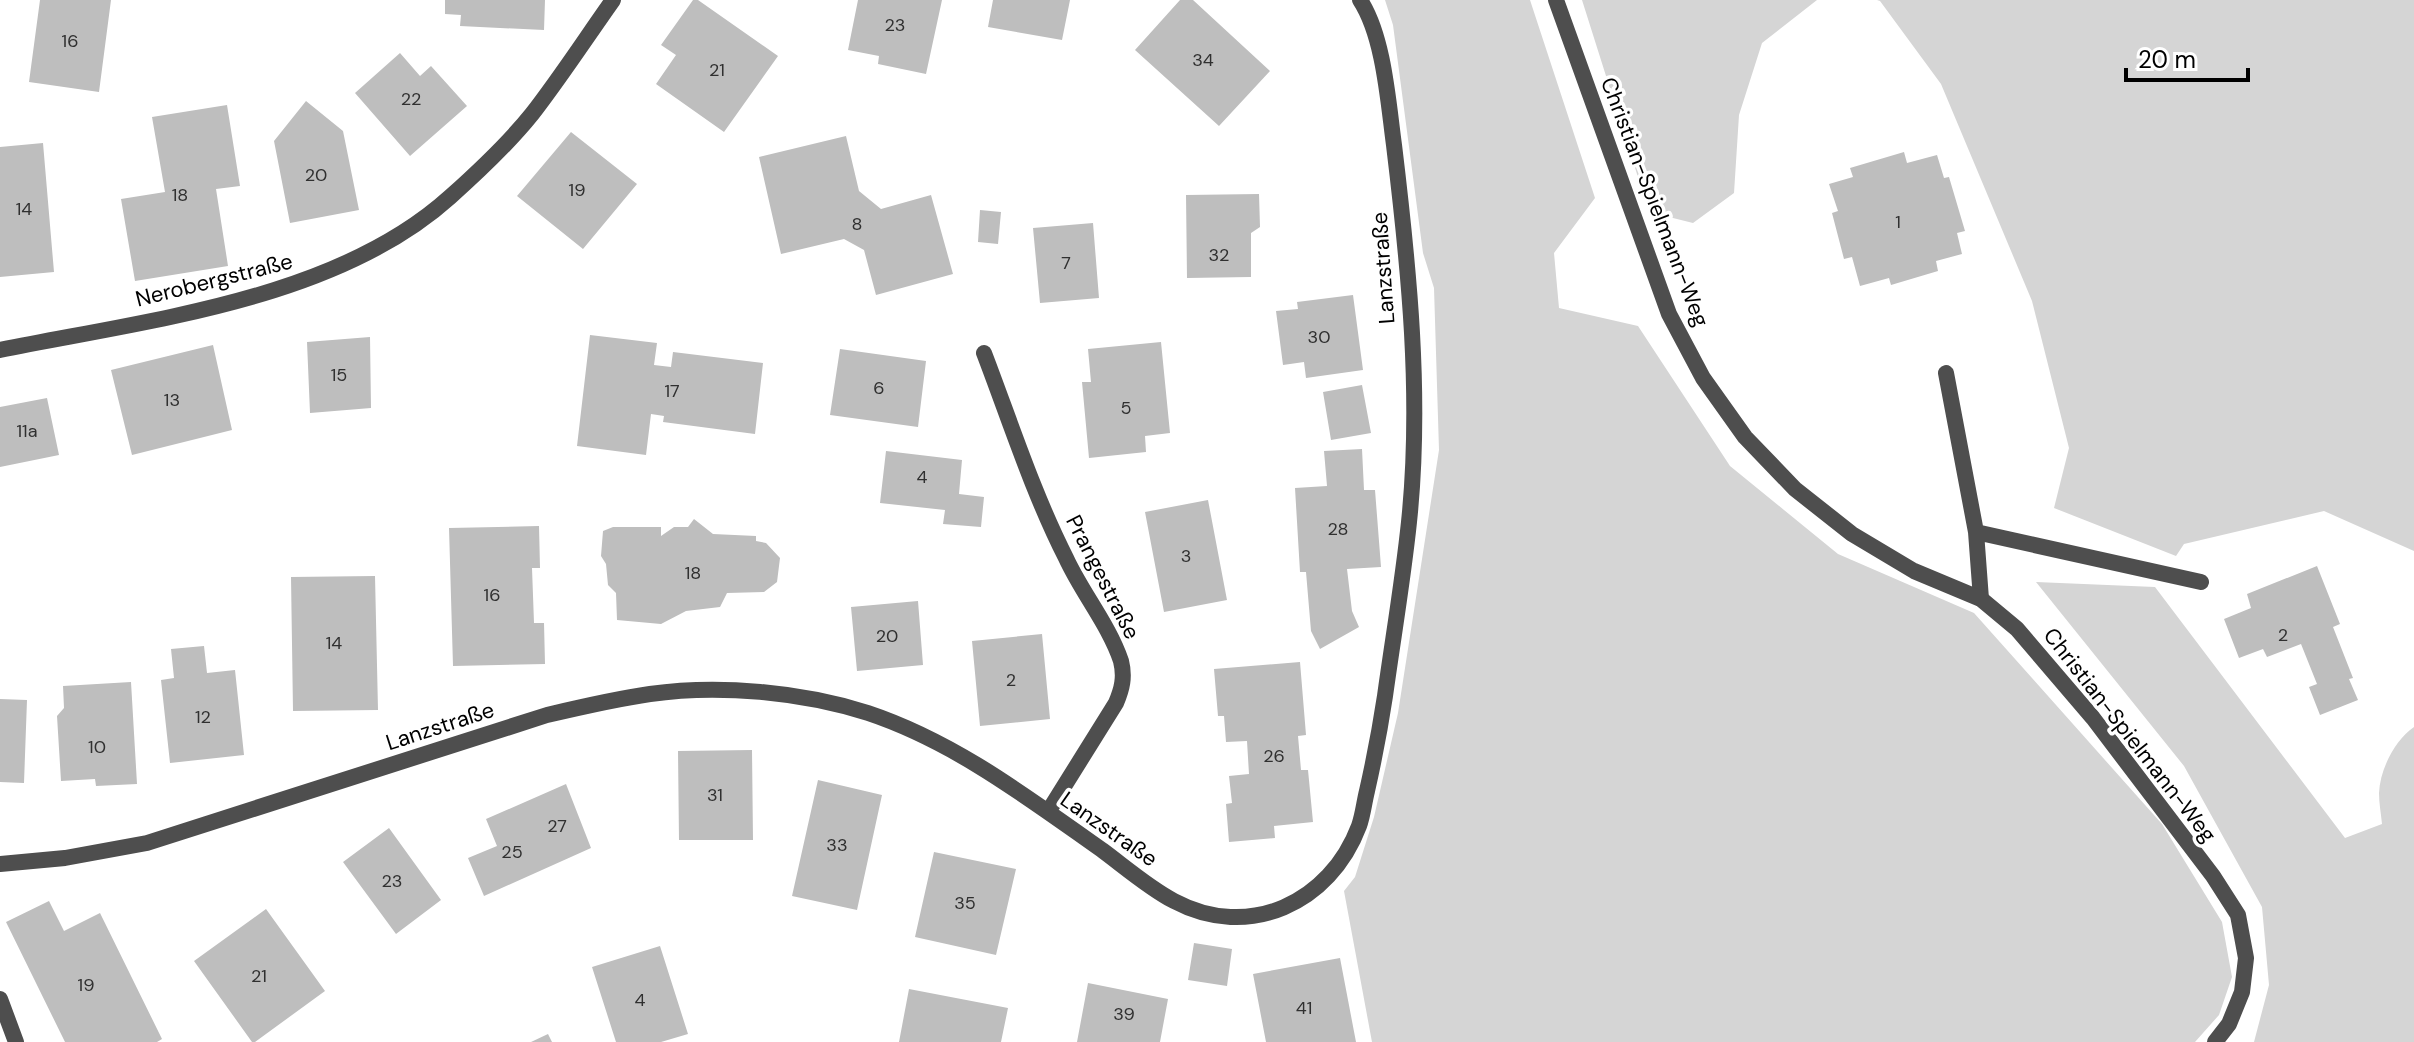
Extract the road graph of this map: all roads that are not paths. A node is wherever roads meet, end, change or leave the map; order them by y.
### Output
1 (613, 0) edge
2 (1360, 0) edge
3 (1556, 0) edge
4 (0, 350) edge
5 (984, 353) dead end
6 (1946, 373) dead end
7 (1976, 532) junction
8 (2201, 582) dead end
9 (1981, 599) junction
10 (1048, 812) junction
11 (0, 864) edge
12 (0, 999) edge
13 (16, 1042) edge
14 (2215, 1042) edge

1 - 4 street, Nerobergstraße
2 - 10 street, Lanzstraße
3 - 9 street, Christian-Spielmann-Weg
5 - 10 street, Prangestraße
6 - 7 street
7 - 8 street
7 - 9 street
9 - 14 street, Christian-Spielmann-Weg
10 - 11 street, Lanzstraße
12 - 13 street

